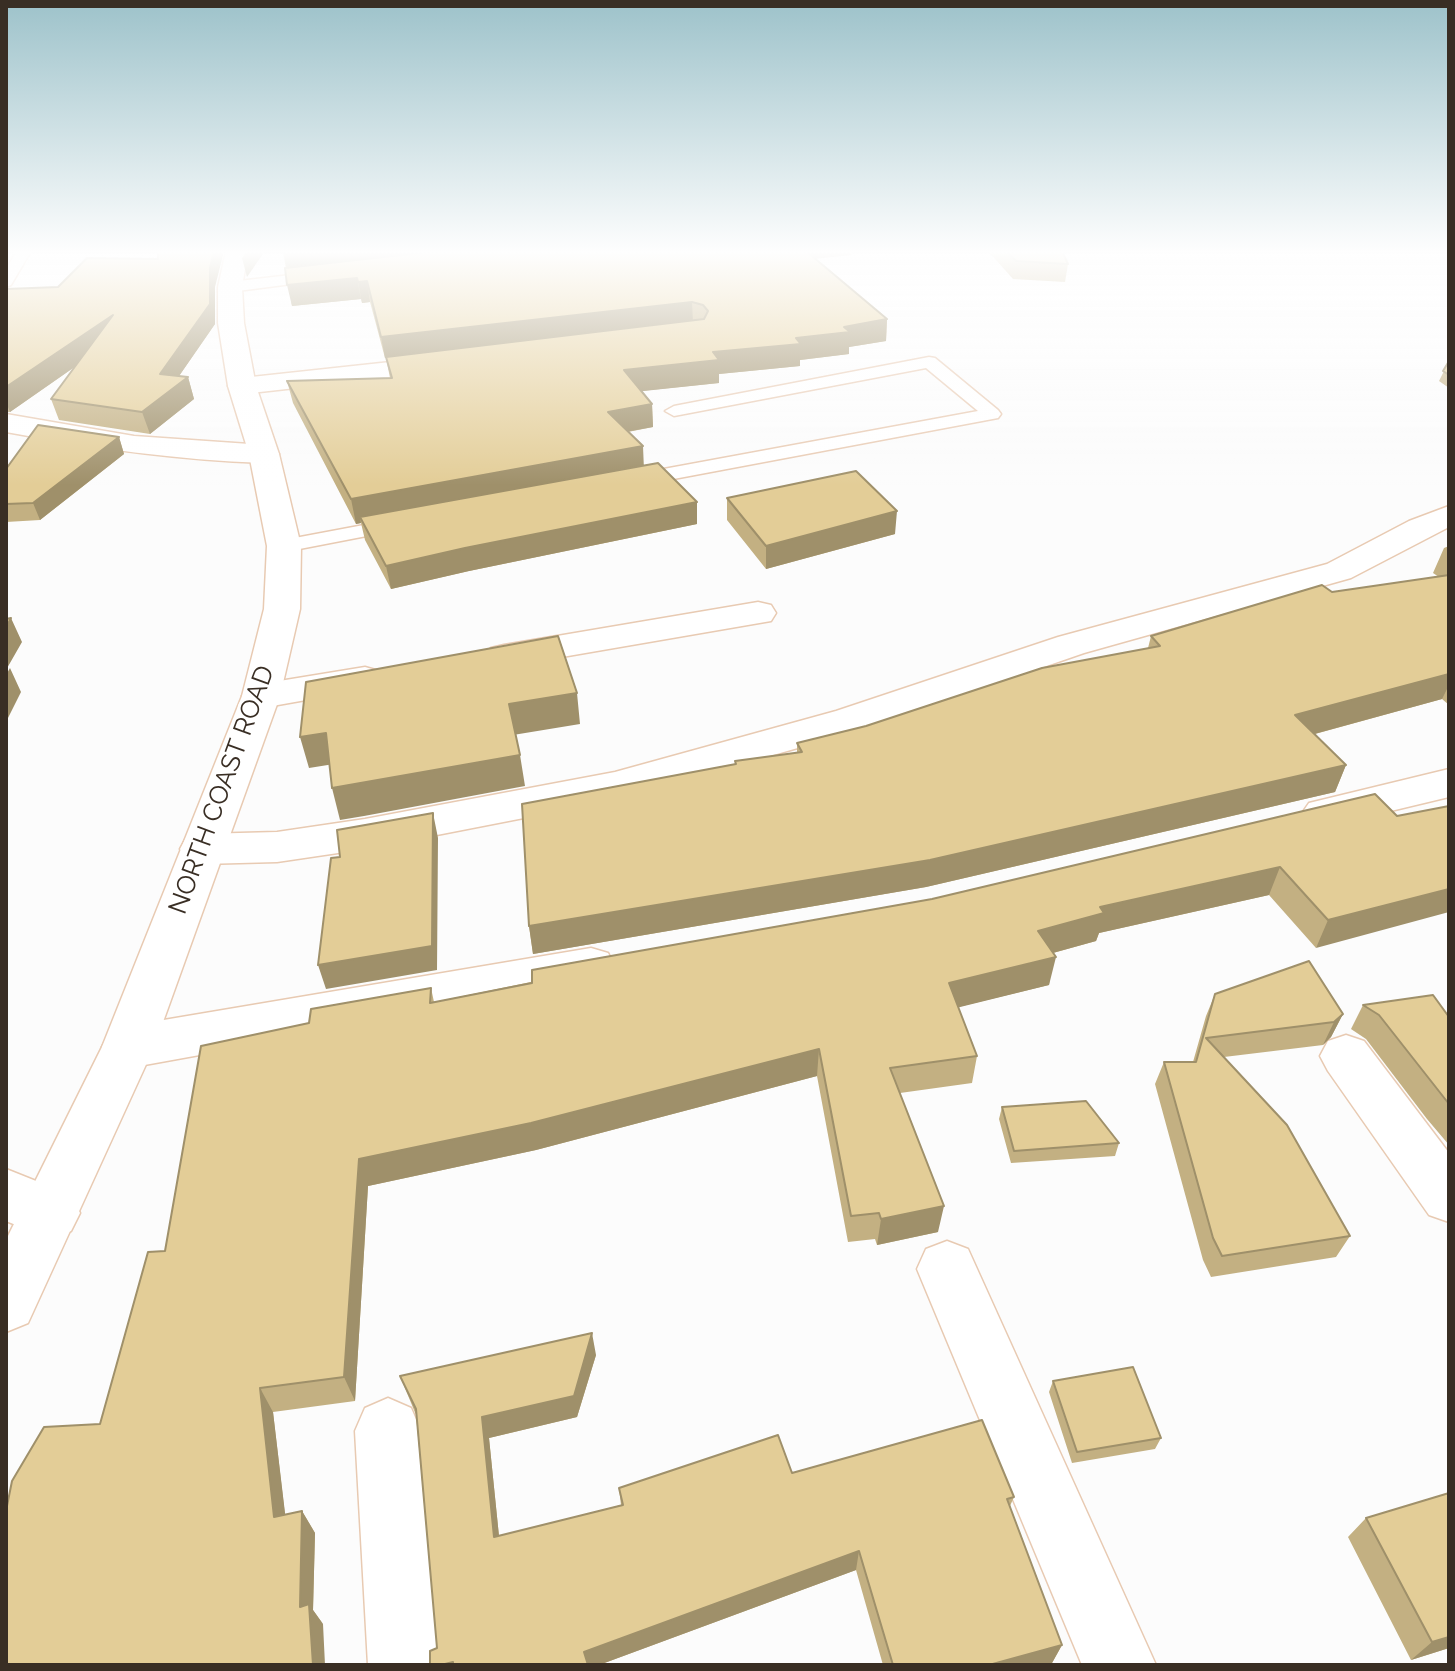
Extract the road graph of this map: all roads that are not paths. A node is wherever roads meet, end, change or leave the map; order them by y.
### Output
1 (232, 329) edge
2 (471, 361) edge
3 (242, 386) junction
4 (674, 411) dead end
5 (6, 423) edge
6 (264, 454) junction
7 (607, 486) edge
8 (1449, 516) edge
9 (423, 520) edge
10 (284, 546) junction
11 (758, 613) dead end
12 (463, 662) edge
13 (401, 673) edge
14 (261, 696) junction
15 (1449, 783) edge
16 (1280, 823) edge
17 (202, 849) junction
18 (630, 960) edge
19 (128, 1047) junction
20 (1346, 1056) dead end
21 (1449, 1197) edge
22 (28, 1204) edge
23 (947, 1269) dead end
24 (6, 1303) edge
25 (388, 1431) dead end
26 (405, 1665) edge
27 (1119, 1665) edge

1 - 3 street, NORTH COAST ROAD
2 - 3 street
3 - 6 street, NORTH COAST ROAD
4 - 7 lane
5 - 6 street
6 - 10 street, NORTH COAST ROAD
8 - 17 street
9 - 10 lane
10 - 14 street, NORTH COAST ROAD
11 - 12 street
13 - 14 street
14 - 17 street, NORTH COAST ROAD
15 - 16 street
17 - 19 street, NORTH COAST ROAD
18 - 19 street
19 - 22 street, NORTH COAST ROAD
20 - 21 street
22 - 24 street, NORTH COAST ROAD
23 - 27 street
25 - 26 street

